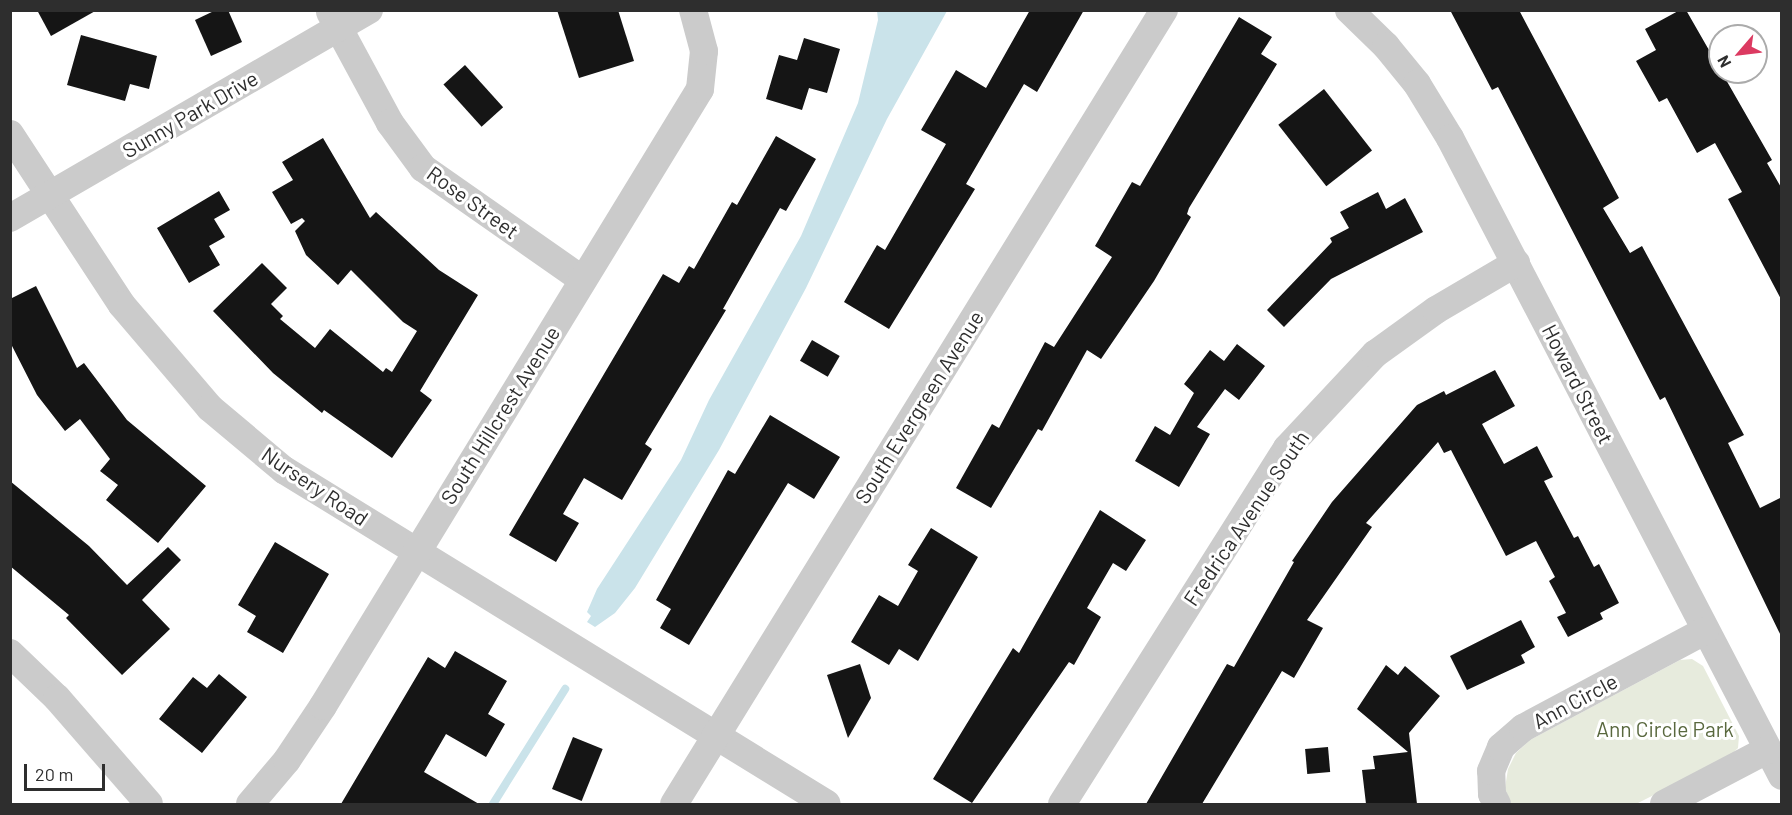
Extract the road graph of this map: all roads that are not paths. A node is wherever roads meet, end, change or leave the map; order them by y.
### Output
1 (369, 10) edge
2 (693, 10) edge
3 (1164, 10) edge
4 (1349, 10) edge
5 (334, 19) edge
6 (10, 134) edge
7 (48, 197) junction
8 (10, 218) edge
9 (1516, 263) junction
10 (584, 280) junction
11 (415, 552) junction
12 (1705, 631) junction
13 (10, 653) edge
14 (716, 735) junction
15 (1767, 750) junction
16 (1782, 776) edge
17 (149, 804) edge
18 (250, 804) edge
19 (674, 804) edge
20 (826, 804) edge
21 (1062, 804) edge
22 (1497, 804) edge
23 (1664, 804) edge

1 - 5 street, Sunny Park Drive
2 - 10 street, South Hillcrest Avenue
3 - 14 street, South Evergreen Avenue
4 - 9 street, Howard Street
5 - 7 street, Sunny Park Drive
5 - 10 street, Rose Street
6 - 7 street, Nursery Road
7 - 8 street, Sunny Park Drive
7 - 11 street, Nursery Road
9 - 12 street, Howard Street
9 - 21 street, Fredrica Avenue South
10 - 11 street, South Hillcrest Avenue
11 - 14 street, Nursery Road
11 - 18 street, South Hillcrest Avenue
12 - 15 street, Howard Street
12 - 22 street, Ann Circle
13 - 17 street
14 - 19 street, South Evergreen Avenue
14 - 20 street, Nursery Road
15 - 16 street, Howard Street
15 - 23 street

